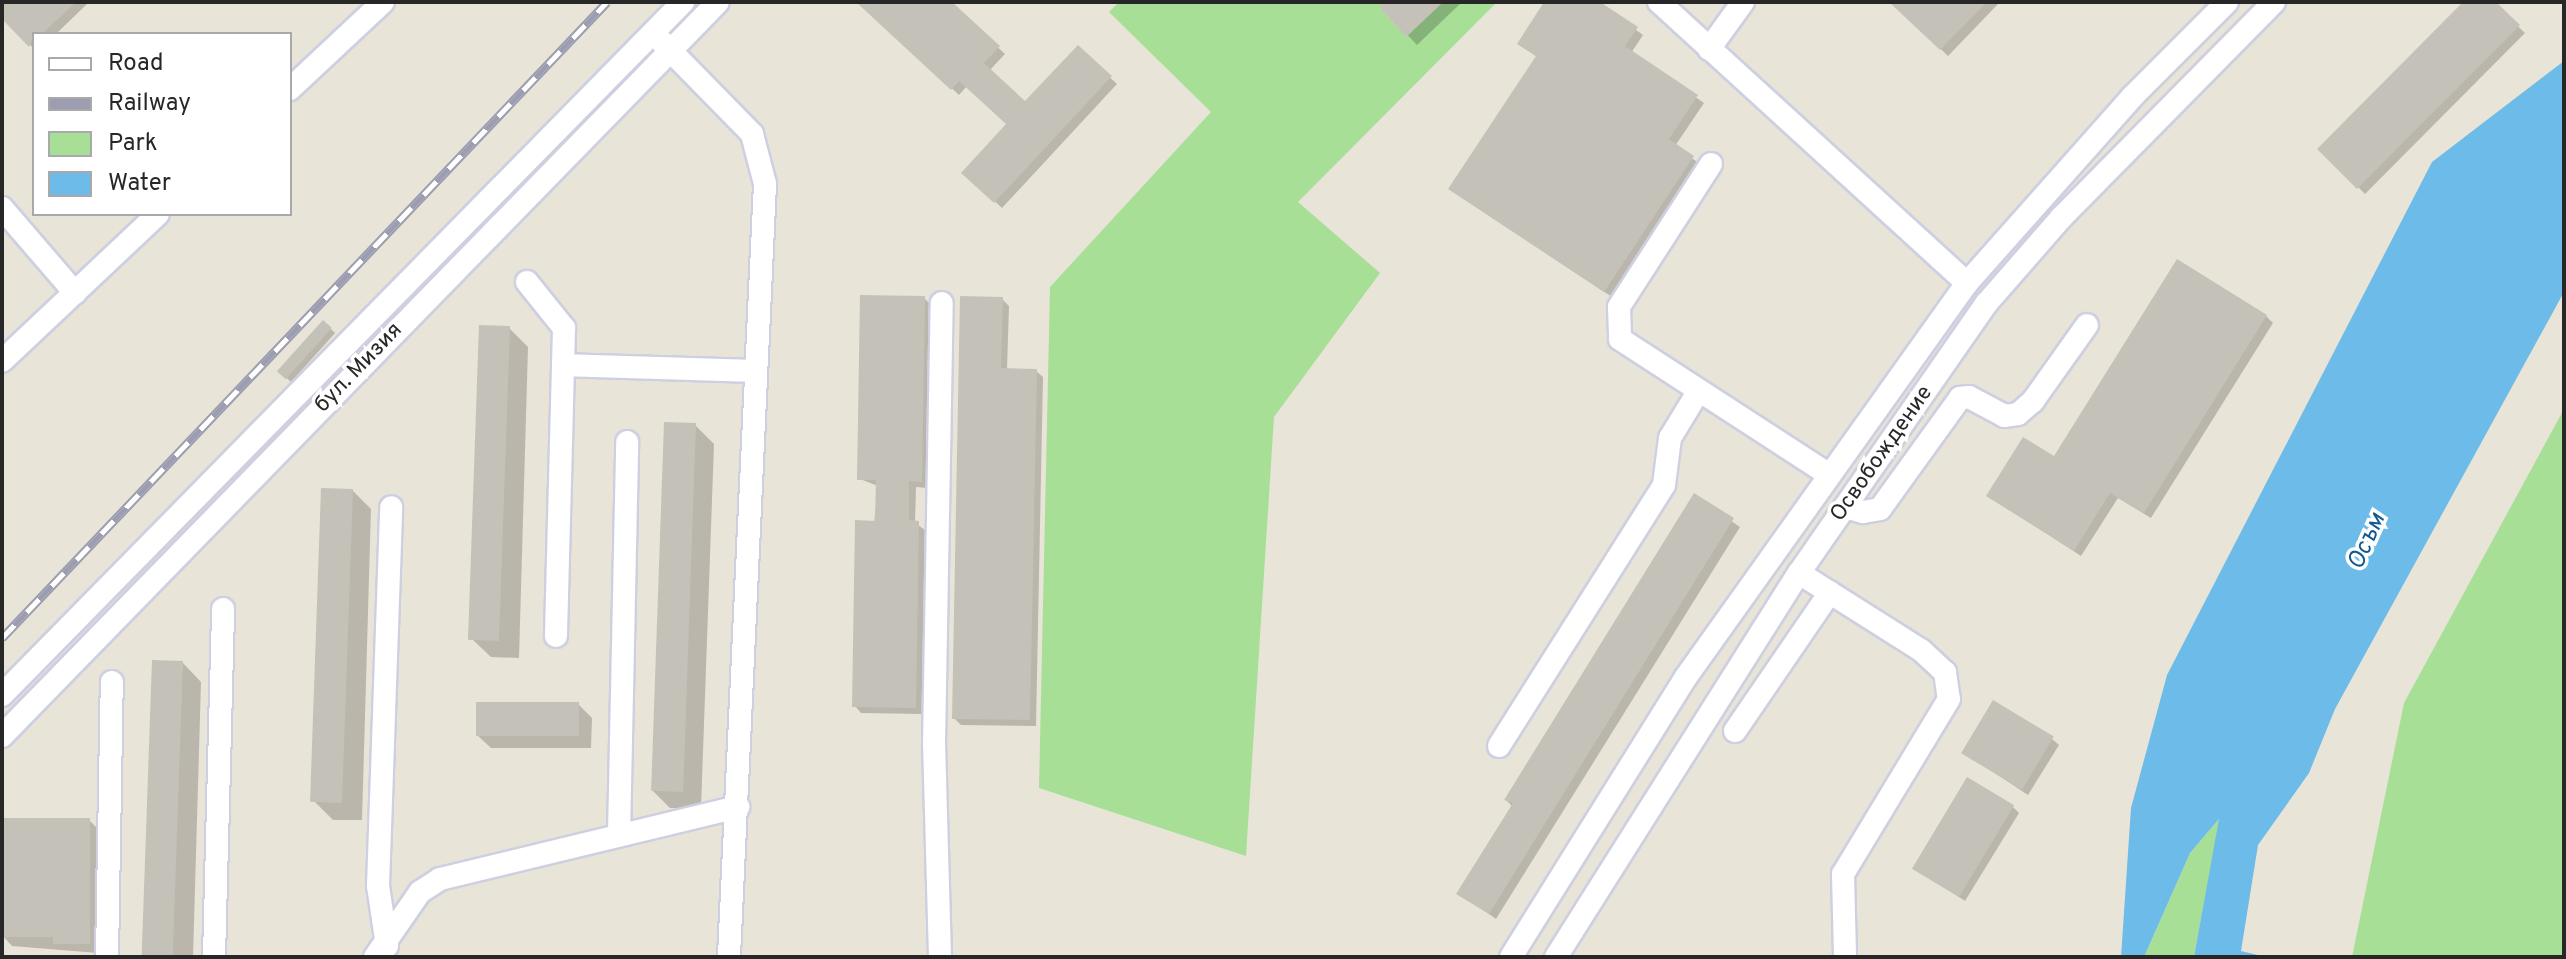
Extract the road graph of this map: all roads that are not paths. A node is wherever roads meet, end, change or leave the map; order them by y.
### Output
1 (683, 2) edge
2 (718, 2) edge
3 (1659, 2) edge
4 (1743, 2) edge
5 (2227, 2) edge
6 (2274, 2) edge
7 (369, 6) edge
8 (653, 33) junction
9 (1709, 49) junction
10 (671, 51) junction
11 (292, 87) edge
12 (1711, 164) dead end
13 (2, 208) edge
14 (156, 216) edge
15 (527, 282) dead end
16 (1967, 283) junction
17 (75, 293) junction
18 (942, 303) dead end
19 (2087, 325) dead end
20 (2, 361) edge
21 (563, 365) junction
22 (753, 371) junction
23 (1698, 392) junction
24 (627, 442) dead end
25 (1828, 474) junction
26 (391, 507) dead end
27 (1845, 507) junction
28 (1799, 573) junction
29 (1830, 592) junction
30 (223, 609) dead end
31 (556, 636) dead end
32 (112, 682) dead end
33 (2, 695) edge
34 (1735, 731) dead end
35 (2, 736) edge
36 (1499, 746) dead end
37 (738, 807) junction
38 (619, 835) junction
39 (381, 951) edge
40 (107, 957) edge
41 (214, 957) edge
42 (729, 957) edge
43 (940, 957) edge
44 (1511, 957) edge
45 (1556, 957) edge
46 (1845, 957) edge

1 - 8 street, бул. Мизия
2 - 10 street, бул. Мизия
3 - 9 street
4 - 9 street
5 - 16 street, Освобождение
6 - 27 street, Освобождение
7 - 11 street
8 - 10 street
8 - 33 street, бул. Мизия
9 - 16 street
10 - 22 street
10 - 35 street, бул. Мизия
12 - 23 street
13 - 17 street
14 - 17 street
15 - 21 street
16 - 25 street, Освобождение
17 - 20 street
18 - 43 street
19 - 27 street
21 - 22 street
21 - 31 street
22 - 37 street
23 - 25 street
23 - 36 street
24 - 38 street
25 - 44 street, Освобождение
26 - 39 street
27 - 28 street, Освобождение
28 - 29 street
28 - 45 street, Освобождение
29 - 34 street
29 - 46 street
30 - 41 street
32 - 40 street
37 - 38 street
37 - 42 street
38 - 39 street

